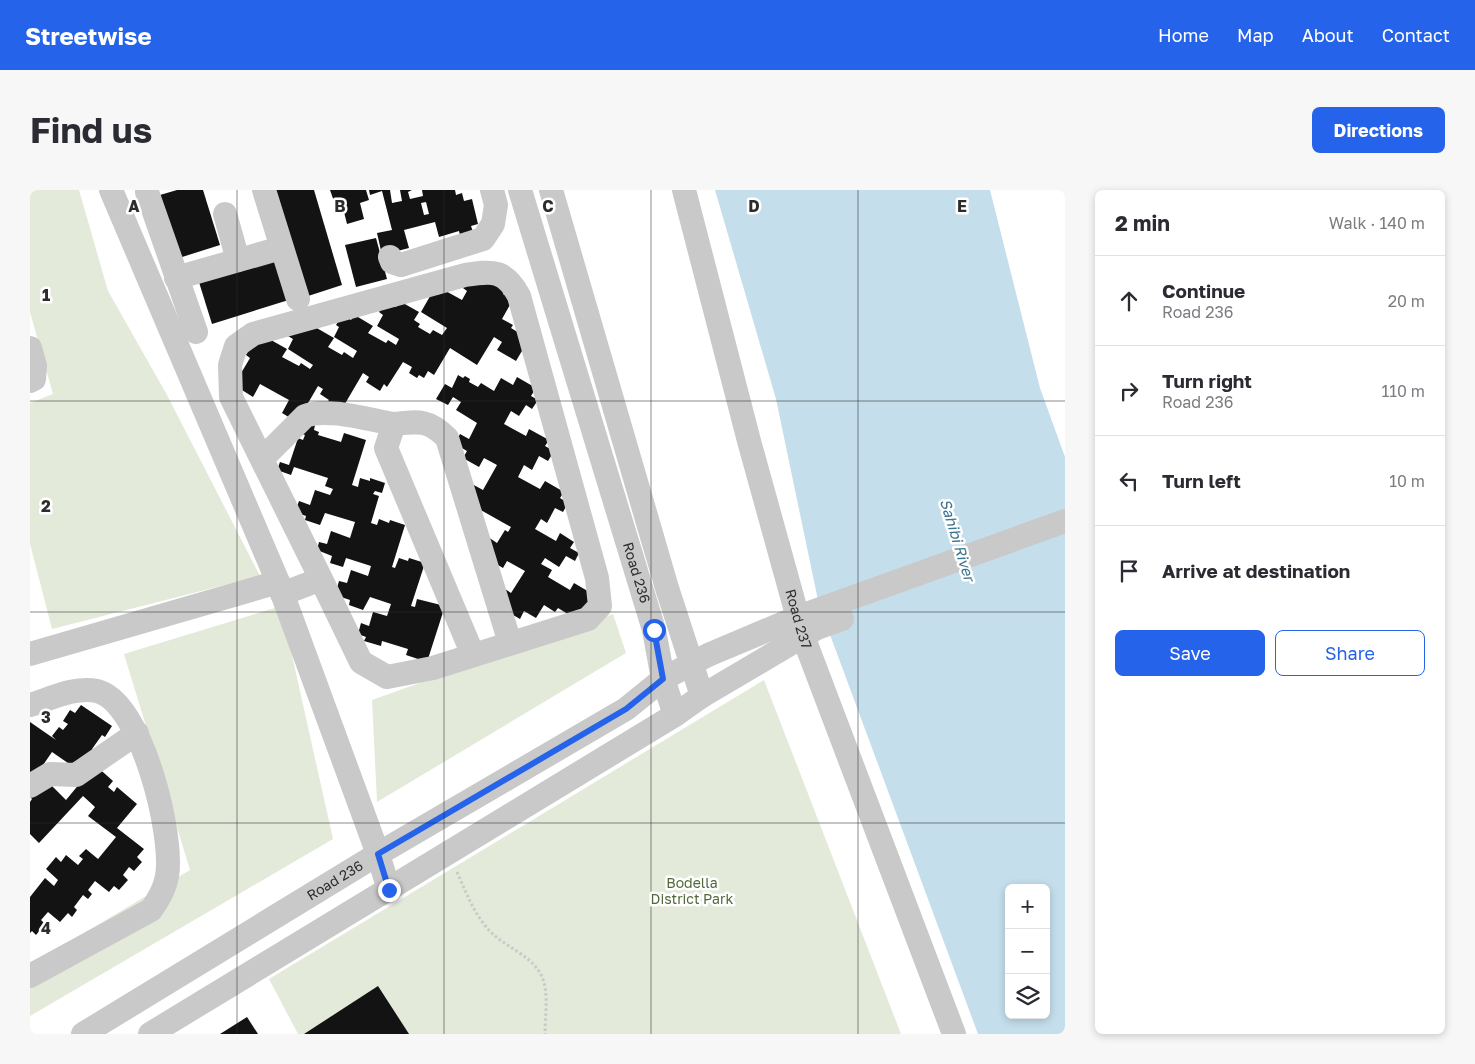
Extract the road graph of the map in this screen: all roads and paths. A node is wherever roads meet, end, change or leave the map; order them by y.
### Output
1 (264, 190) edge
2 (492, 190) edge
3 (520, 190) edge
4 (551, 190) edge
5 (684, 190) edge
6 (146, 192) edge
7 (114, 195) edge
8 (225, 214) dead end
9 (280, 248) junction
10 (390, 257) dead end
11 (238, 260) junction
12 (176, 278) junction
13 (298, 299) dead end
14 (196, 332) dead end
15 (30, 348) edge
16 (30, 382) edge
17 (394, 424) junction
18 (262, 459) junction
19 (1065, 521) edge
20 (1065, 538) edge
21 (321, 579) junction
22 (280, 588) junction
23 (807, 624) junction
24 (510, 643) junction
25 (30, 654) edge
26 (473, 656) junction
27 (690, 662) junction
28 (663, 679) junction
29 (702, 696) junction
30 (30, 705) edge
31 (675, 715) junction
32 (137, 733) junction
33 (30, 786) edge
34 (378, 854) junction
35 (462, 883) dead end
36 (389, 890) junction
37 (30, 976) edge
38 (163, 1031) edge
39 (83, 1034) edge
40 (545, 1034) edge
41 (954, 1034) edge

1 - 9 street
2 - 10 street
3 - 28 street, Road 236
4 - 27 street
5 - 23 street, Road 237
6 - 7 street
6 - 12 street
7 - 22 street
8 - 11 street
9 - 11 street
9 - 13 street
11 - 12 street
12 - 14 street
15 - 16 street
17 - 18 street
17 - 24 street
17 - 26 street
18 - 21 street
18 - 24 street
19 - 23 street
20 - 23 street
21 - 22 street
21 - 26 street
22 - 25 street
22 - 34 street
23 - 27 street
23 - 29 street
23 - 41 street, Road 237
24 - 26 street
27 - 28 street
27 - 29 street
28 - 31 street
28 - 34 street, Road 236
29 - 31 street
30 - 32 street
31 - 36 street
32 - 33 street
32 - 37 street
34 - 36 street
34 - 39 street, Road 236
35 - 40 path
36 - 38 street

